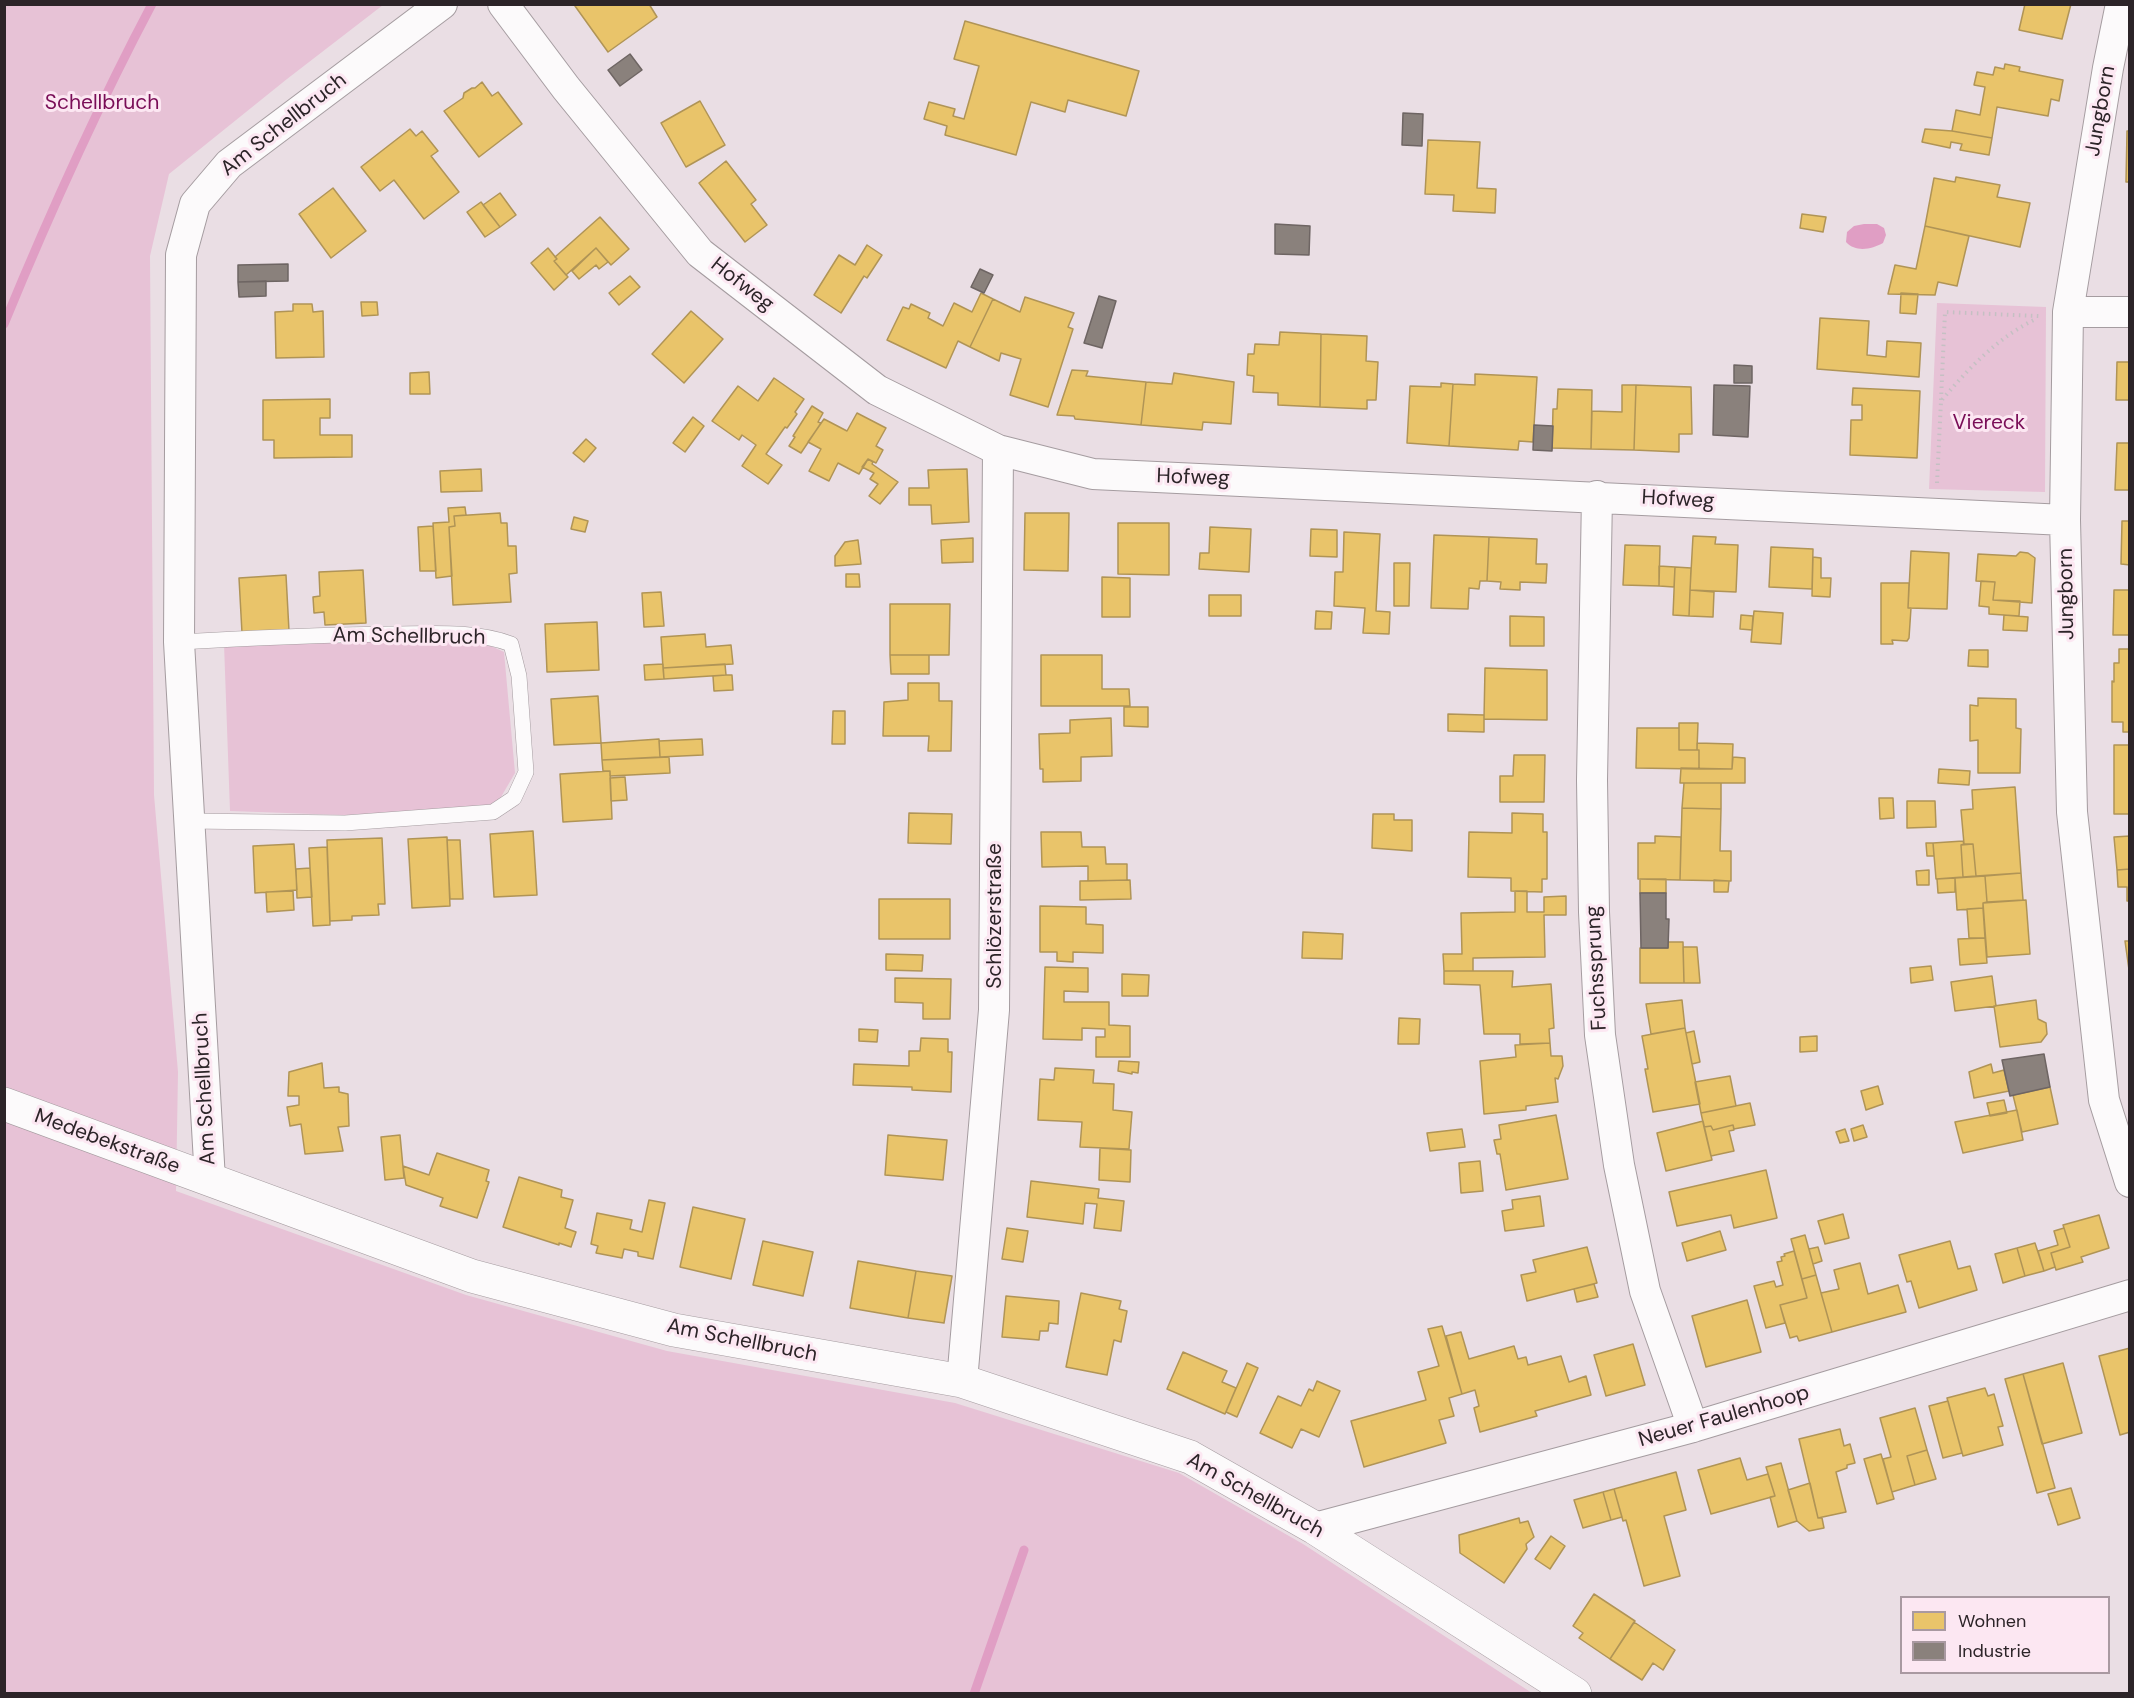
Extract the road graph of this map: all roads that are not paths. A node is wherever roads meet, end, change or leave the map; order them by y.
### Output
1 (442, 4) edge
2 (503, 4) edge
3 (2121, 4) edge
4 (2068, 312) junction
5 (2130, 312) edge
6 (998, 450) junction
7 (1598, 496) junction
8 (2066, 520) junction
9 (179, 642) junction
10 (190, 821) junction
11 (4, 1104) edge
12 (210, 1180) junction
13 (2130, 1182) edge
14 (2130, 1294) edge
15 (962, 1382) junction
16 (1693, 1427) junction
17 (1315, 1528) junction
18 (1575, 1694) edge

1 - 9 street, Am Schellbruch
2 - 6 street, Hofweg
3 - 4 street, Jungborn
4 - 5 street
4 - 8 street, Jungborn
6 - 7 street, Hofweg
6 - 15 street, Schlözerstraße
7 - 8 street, Hofweg
7 - 16 street, Fuchssprung
8 - 13 street, Jungborn
9 - 10 street, Am Schellbruch
9 - 10 lane, Am Schellbruch
10 - 12 street, Am Schellbruch
11 - 12 street, Medebekstraße
12 - 15 street, Am Schellbruch
14 - 16 street, Neuer Faulenhoop
15 - 17 street, Am Schellbruch
16 - 17 street, Neuer Faulenhoop
17 - 18 street, Am Schellbruch

